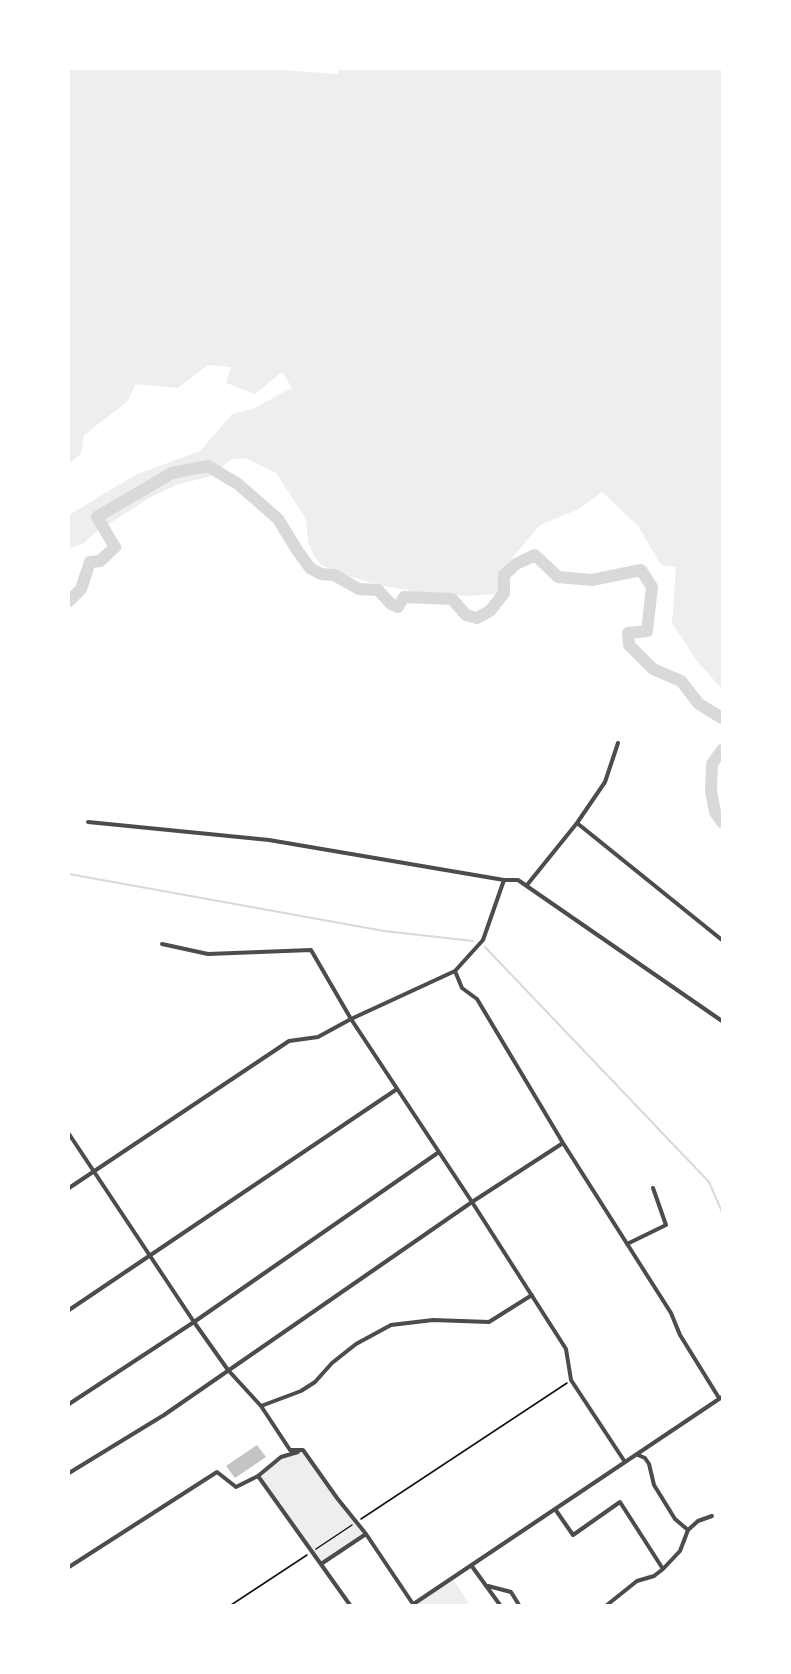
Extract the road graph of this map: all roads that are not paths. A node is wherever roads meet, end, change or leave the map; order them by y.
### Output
1 (618, 743) dead end
2 (88, 822) dead end
3 (577, 823) junction
4 (504, 880) junction
5 (527, 885) junction
6 (722, 940) edge
7 (162, 944) dead end
8 (455, 971) junction
9 (351, 1019) junction
10 (722, 1021) edge
11 (397, 1089) junction
12 (69, 1134) edge
13 (563, 1143) junction
14 (439, 1152) junction
15 (94, 1171) junction
16 (69, 1188) edge
17 (653, 1188) dead end
18 (472, 1202) junction
19 (627, 1244) junction
20 (150, 1256) junction
21 (532, 1295) junction
22 (69, 1310) edge
23 (194, 1322) junction
24 (228, 1370) junction
25 (721, 1397) edge
26 (69, 1404) edge
27 (261, 1406) junction
28 (303, 1450) junction
29 (637, 1454) junction
30 (625, 1462) junction
31 (69, 1473) edge
32 (258, 1476) junction
33 (555, 1509) junction
34 (712, 1516) dead end
35 (688, 1530) junction
36 (366, 1534) junction
37 (321, 1564) junction
38 (471, 1565) junction
39 (69, 1567) edge
40 (663, 1569) junction
41 (487, 1586) junction
42 (412, 1604) edge
43 (350, 1605) edge
44 (500, 1605) edge
45 (519, 1605) edge
46 (607, 1605) edge

1 - 3 street
2 - 4 street
3 - 5 street
3 - 6 street
4 - 5 street
4 - 8 street
5 - 10 street
7 - 9 street
8 - 9 street
8 - 13 street
9 - 11 street
9 - 15 street
11 - 14 street
11 - 20 street
12 - 15 street
13 - 18 street
13 - 19 street
14 - 18 street
14 - 23 street
15 - 16 street
15 - 20 street
17 - 19 street
18 - 21 street
18 - 24 street
19 - 25 street
20 - 22 street
20 - 23 street
21 - 27 street
21 - 30 street
23 - 24 street
23 - 26 street
24 - 27 street
24 - 31 street
25 - 29 street
27 - 28 street
28 - 32 street
28 - 36 street
29 - 30 street
29 - 35 street
30 - 33 street
32 - 37 street
32 - 39 street
33 - 38 street
33 - 40 street
34 - 35 street
35 - 40 street
36 - 37 street
36 - 42 street
37 - 43 street
38 - 41 street
38 - 42 street
40 - 46 street
41 - 44 street
41 - 45 street

